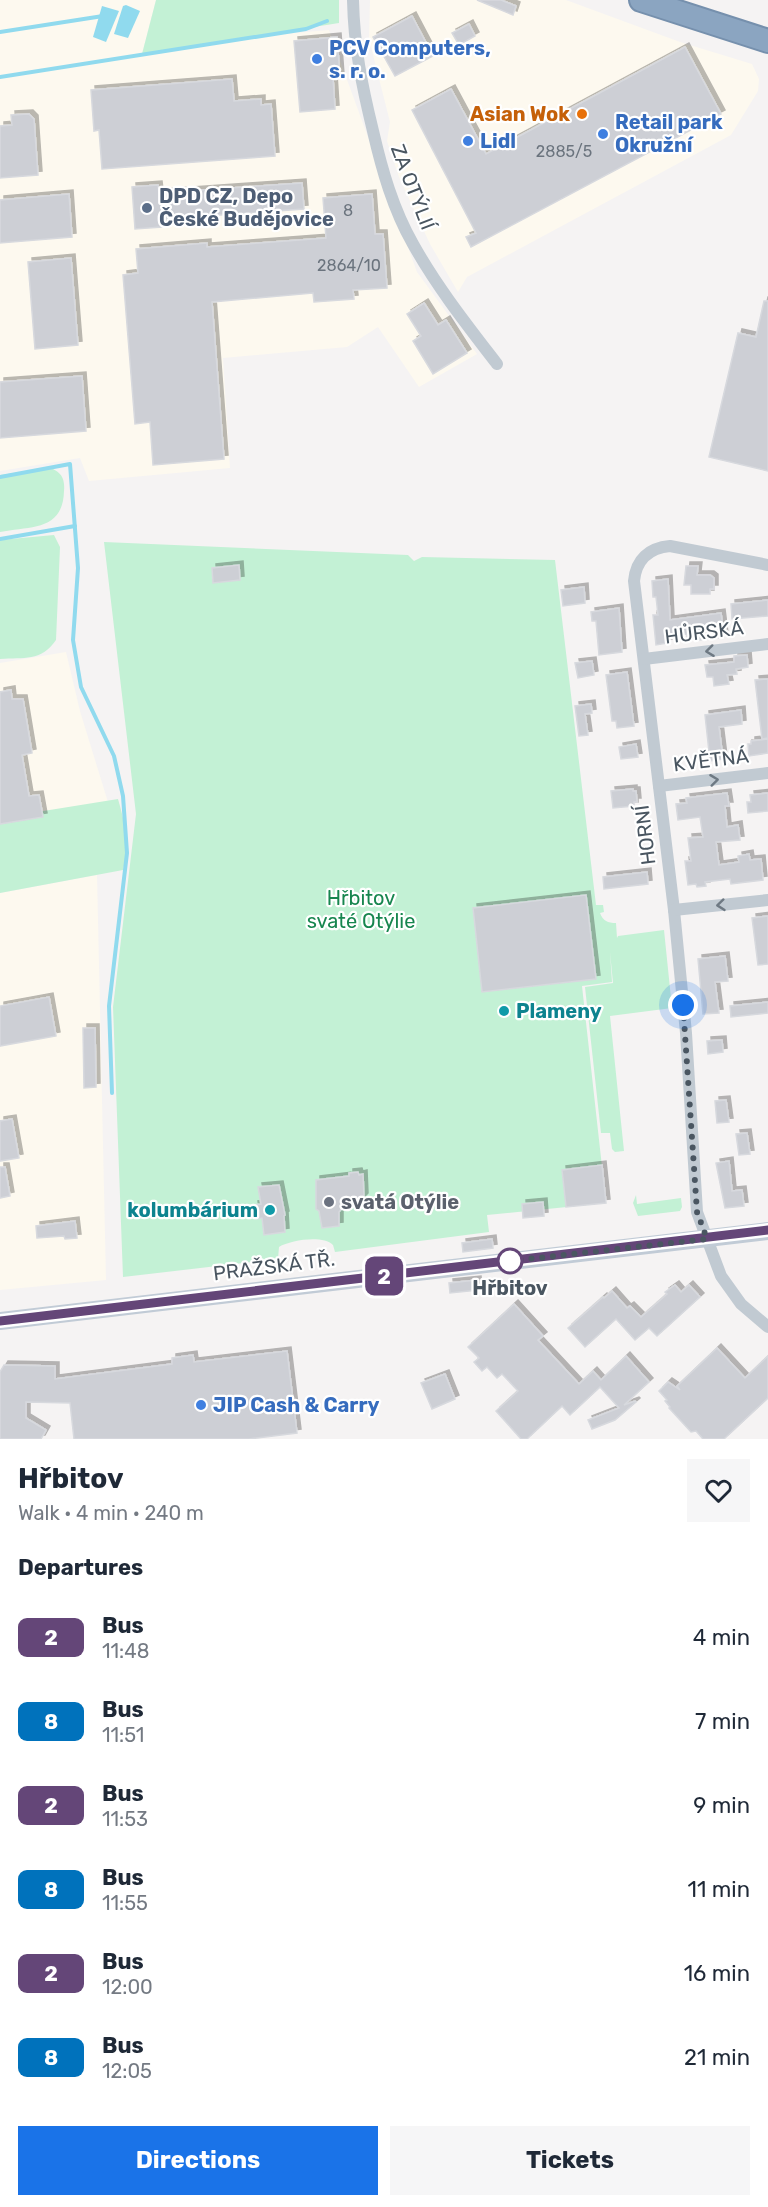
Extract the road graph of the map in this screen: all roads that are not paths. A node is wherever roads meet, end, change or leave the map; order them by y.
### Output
1 (353, 0) edge
2 (641, 0) edge
3 (686, 0) edge
4 (768, 26) edge
5 (768, 40) edge
6 (497, 364) dead end
7 (768, 565) edge
8 (768, 644) edge
9 (644, 659) junction
10 (768, 773) edge
11 (659, 786) junction
12 (768, 900) edge
13 (674, 910) junction
14 (768, 1230) edge
15 (707, 1239) junction
16 (0, 1321) edge
17 (768, 1327) edge

1 - 6 street, ZA OTÝLIÍ
2 - 5 highway
3 - 4 highway
7 - 9 street, HORNÍ
8 -> 9 street, HŮRSKÁ
9 - 11 street, HORNÍ
11 -> 10 street, KVĚTNÁ
11 - 13 street, HORNÍ
12 -> 13 street
13 - 15 street, HORNÍ
14 - 15 main road, PRAŽSKÁ TŘ.
15 - 16 main road, PRAŽSKÁ TŘ.
15 - 17 street, HORNÍ

